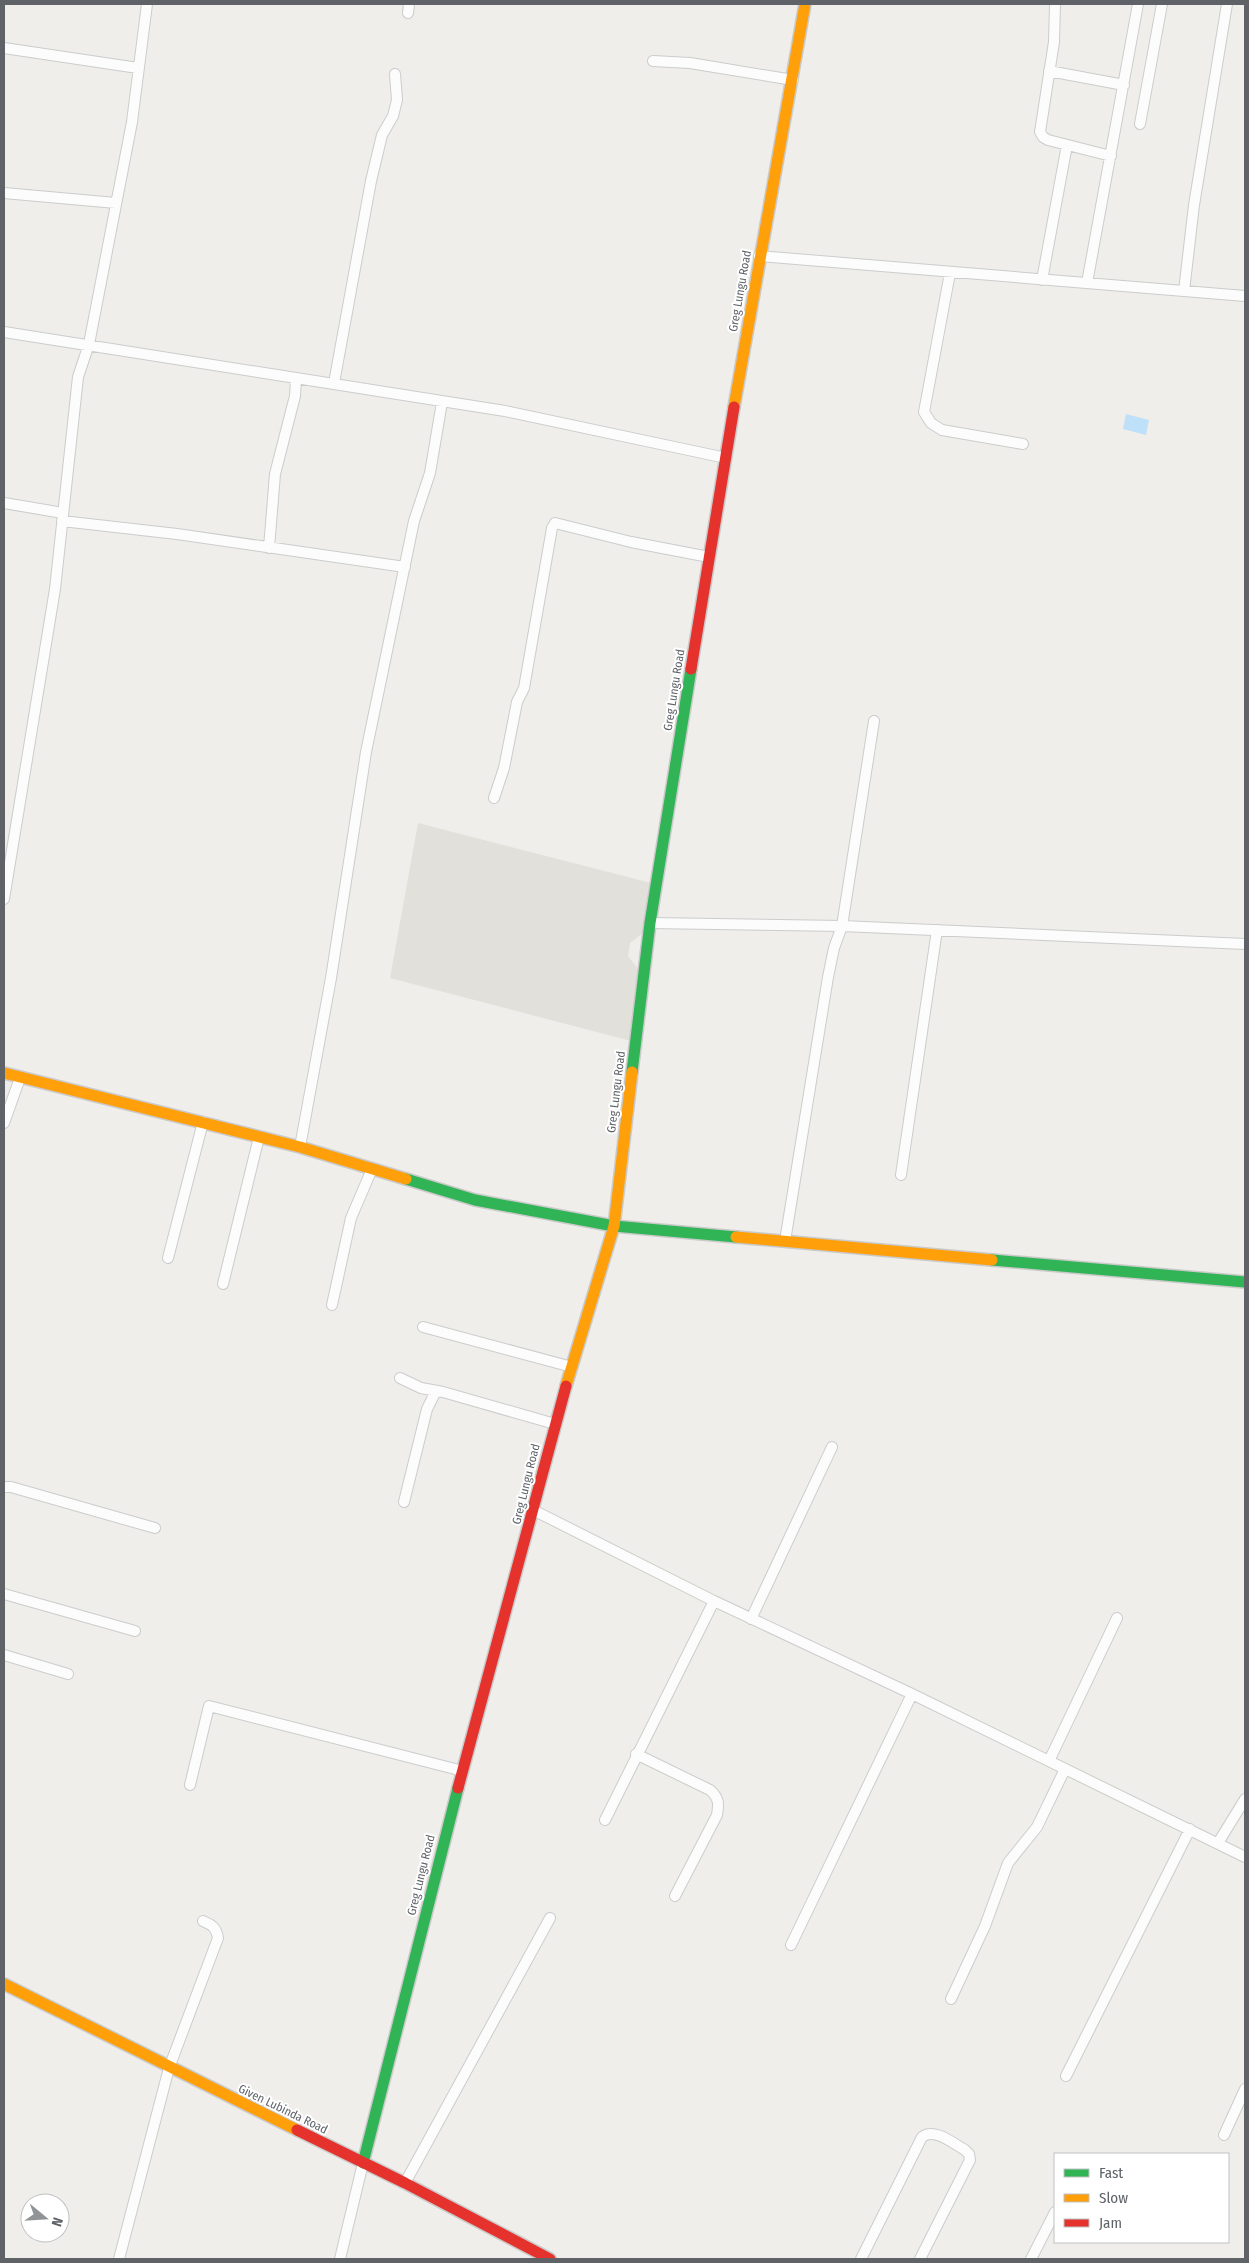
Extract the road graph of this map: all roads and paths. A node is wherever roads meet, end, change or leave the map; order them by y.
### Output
1 (147, 4) edge
2 (805, 4) edge
3 (1056, 4) edge
4 (1138, 4) edge
5 (1162, 4) edge
6 (1227, 4) edge
7 (4, 48) edge
8 (653, 61) dead end
9 (138, 68) junction
10 (1049, 71) junction
11 (396, 74) dead end
12 (793, 80) junction
13 (1124, 85) junction
14 (1140, 124) dead end
15 (1067, 145) junction
16 (1111, 156) junction
17 (4, 193) edge
18 (116, 203) junction
19 (759, 256) junction
20 (950, 273) junction
21 (1042, 280) junction
22 (1087, 283) junction
23 (1184, 291) junction
24 (1245, 296) edge
25 (4, 332) edge
26 (88, 344) junction
27 (296, 378) junction
28 (334, 384) junction
29 (442, 402) junction
30 (1024, 444) dead end
31 (726, 458) junction
32 (4, 503) edge
33 (63, 517) junction
34 (270, 548) junction
35 (709, 558) junction
36 (405, 567) junction
37 (874, 721) dead end
38 (494, 798) dead end
39 (4, 899) edge
40 (650, 922) junction
41 (842, 926) junction
42 (938, 930) junction
43 (1245, 944) edge
44 (4, 1073) edge
45 (20, 1078) junction
46 (203, 1122) junction
47 (4, 1123) edge
48 (259, 1137) junction
49 (300, 1147) junction
50 (372, 1169) junction
51 (902, 1174) dead end
52 (614, 1226) junction
53 (785, 1241) junction
54 (168, 1258) dead end
55 (1245, 1282) edge
56 (223, 1284) dead end
57 (332, 1304) dead end
58 (423, 1327) dead end
59 (572, 1367) junction
60 (400, 1378) dead end
61 (436, 1391) junction
62 (555, 1424) junction
63 (832, 1447) dead end
64 (4, 1487) edge
65 (404, 1502) dead end
66 (534, 1510) junction
67 (155, 1528) dead end
68 (4, 1594) edge
69 (714, 1601) junction
70 (1116, 1618) dead end
71 (751, 1619) junction
72 (135, 1632) dead end
73 (4, 1655) edge
74 (68, 1674) dead end
75 (912, 1694) junction
76 (636, 1754) junction
77 (1049, 1761) junction
78 (1065, 1769) junction
79 (463, 1771) junction
80 (190, 1785) dead end
81 (1245, 1799) edge
82 (604, 1820) dead end
83 (1190, 1829) junction
84 (1218, 1843) junction
85 (1245, 1857) edge
86 (675, 1896) dead end
87 (550, 1918) dead end
88 (203, 1921) dead end
89 (790, 1945) dead end
90 (4, 1984) edge
91 (951, 1999) dead end
92 (169, 2068) junction
93 (1066, 2076) dead end
94 (1245, 2089) edge
95 (1224, 2135) dead end
96 (363, 2163) junction
97 (405, 2183) junction
98 (1054, 2214) edge
99 (119, 2259) edge
100 (340, 2259) edge
101 (550, 2259) edge
102 (861, 2259) edge
103 (920, 2259) edge
104 (1031, 2259) edge

1 - 9 street
2 - 12 street, Greg Lungu Road
3 - 10 street
4 - 13 street
5 - 14 street
6 - 23 street
7 - 9 street
8 - 12 street
9 - 18 street
10 - 13 street
10 - 15 street
11 - 28 street
12 - 19 street, Greg Lungu Road
13 - 16 street
15 - 16 street
15 - 21 street
16 - 22 street
17 - 18 street
18 - 26 street
19 - 20 street
19 - 31 street, Greg Lungu Road
20 - 21 street
20 - 30 street
21 - 22 street
22 - 23 street
23 - 24 street
25 - 26 street
26 - 27 street
26 - 33 street
27 - 28 street
27 - 34 street
28 - 29 street
29 - 31 street
29 - 36 street
31 - 35 street, Greg Lungu Road
32 - 33 street
33 - 34 street
33 - 39 street
34 - 36 street
35 - 38 street
35 - 40 street, Greg Lungu Road
36 - 49 street
37 - 41 street
40 - 41 street
40 - 52 street, Greg Lungu Road
41 - 42 street
41 - 53 street
42 - 43 street
42 - 51 street
44 - 45 street
45 - 46 street
45 - 47 street
46 - 48 street
46 - 54 street
48 - 49 street
48 - 56 street
49 - 50 street
50 - 52 street
50 - 57 street
52 - 53 street
52 - 59 street, Greg Lungu Road
53 - 55 street
58 - 59 street
59 - 62 street, Greg Lungu Road
60 - 61 street
61 - 62 street
61 - 65 street
62 - 66 street, Greg Lungu Road
63 - 71 street
64 - 67 street
66 - 69 street
66 - 79 street, Greg Lungu Road
68 - 72 street
69 - 71 street
69 - 76 street
70 - 77 street
71 - 75 street
73 - 74 street
75 - 77 street
75 - 89 street
76 - 82 street
76 - 86 street
77 - 78 street
78 - 83 street
78 - 91 street
79 - 80 street
79 - 96 street, Greg Lungu Road
81 - 84 street
83 - 84 street
83 - 93 street
84 - 85 street
87 - 97 street
88 - 92 street
90 - 92 street, Given Lubinda Road
92 - 96 street, Given Lubinda Road
92 - 99 street
94 - 95 street
96 - 97 street, Given Lubinda Road
96 - 100 street
97 - 101 street, Given Lubinda Road
98 - 104 street
102 - 103 street

